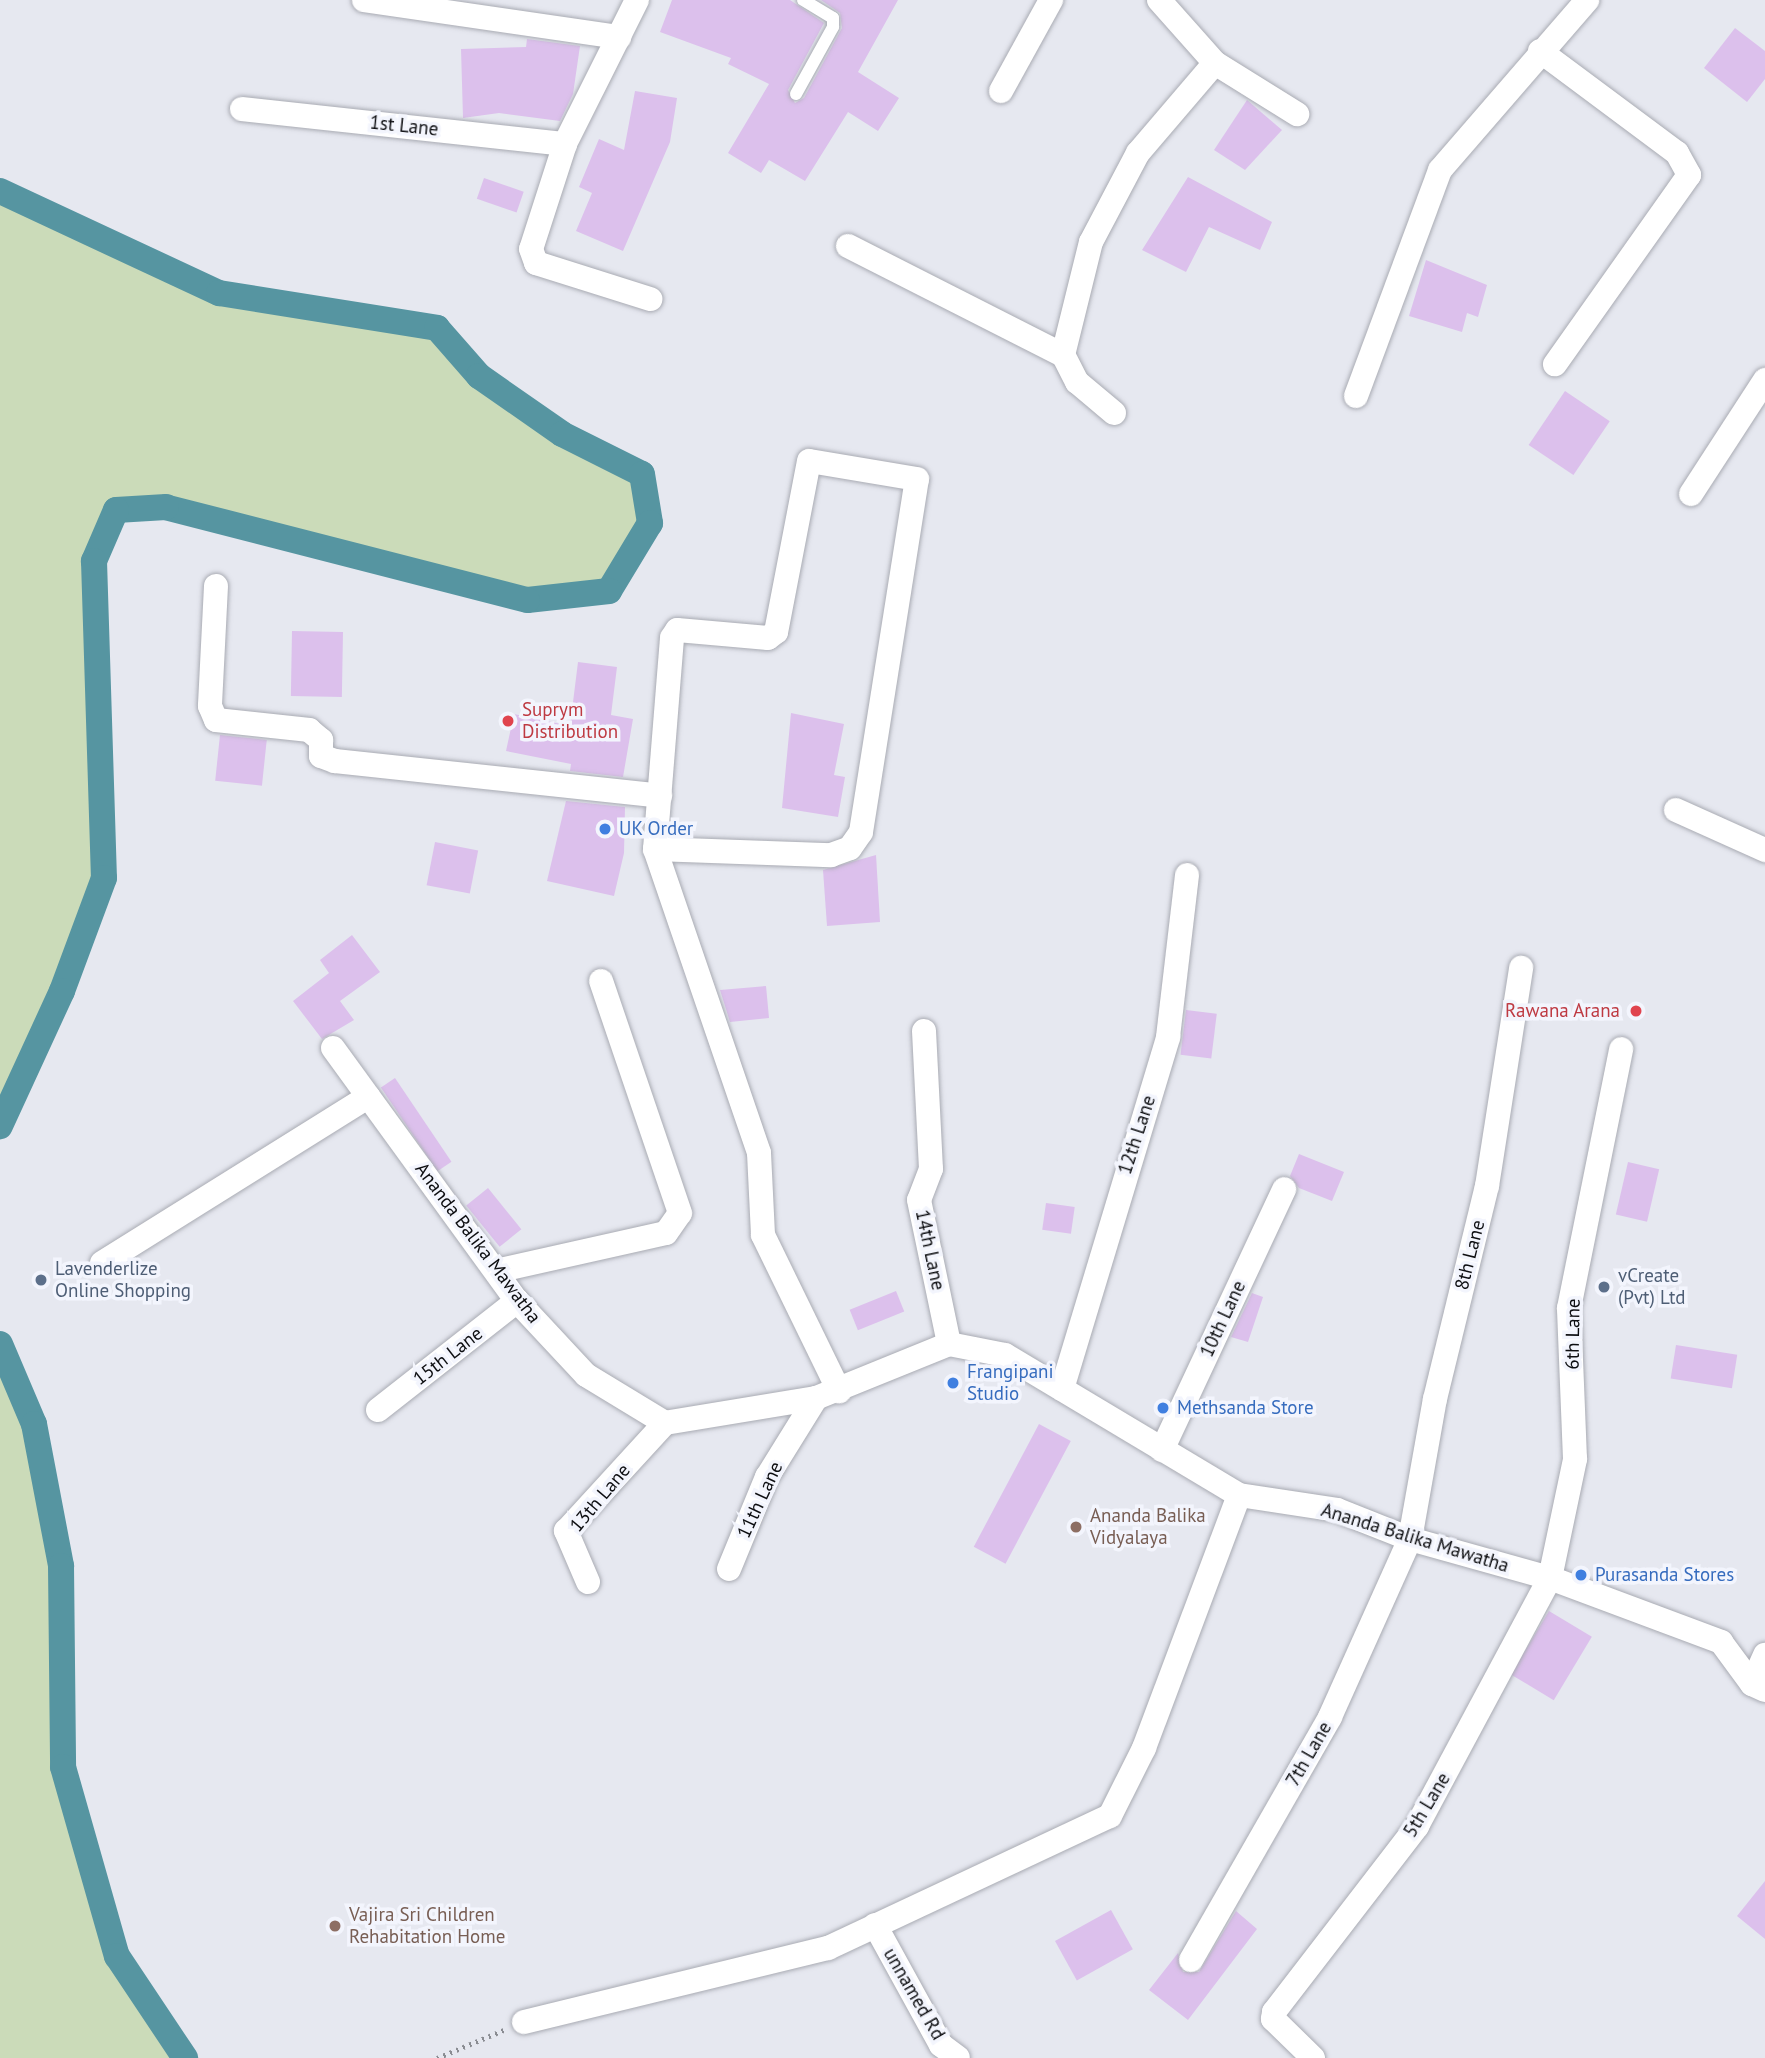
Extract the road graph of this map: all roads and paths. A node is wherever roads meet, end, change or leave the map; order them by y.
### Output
1 (364, 0) edge
2 (637, 0) edge
3 (803, 0) edge
4 (1051, 0) edge
5 (1159, 0) edge
6 (1587, 0) edge
7 (619, 37) junction
8 (1540, 51) junction
9 (1214, 63) junction
10 (1001, 91) dead end
11 (796, 94) dead end
12 (242, 108) dead end
13 (1297, 114) dead end
14 (565, 144) junction
15 (848, 246) dead end
16 (650, 299) dead end
17 (1063, 355) junction
18 (1555, 364) dead end
19 (1765, 380) edge
20 (1356, 396) dead end
21 (1114, 413) dead end
22 (1691, 494) dead end
23 (216, 586) dead end
24 (660, 796) junction
25 (1676, 810) dead end
26 (655, 849) junction
27 (1765, 850) edge
28 (1187, 875) dead end
29 (1521, 968) dead end
30 (601, 981) dead end
31 (924, 1031) dead end
32 (333, 1048) dead end
33 (1621, 1049) dead end
34 (368, 1097) junction
35 (1284, 1189) dead end
36 (102, 1263) dead end
37 (496, 1271) junction
38 (517, 1301) junction
39 (950, 1344) junction
40 (1062, 1389) junction
41 (828, 1395) junction
42 (379, 1410) dead end
43 (665, 1423) junction
44 (1162, 1450) junction
45 (1239, 1495) junction
46 (1410, 1539) junction
47 (729, 1569) dead end
48 (1550, 1578) junction
49 (588, 1582) dead end
50 (1765, 1655) edge
51 (1758, 1687) edge
52 (875, 1925) junction
53 (1191, 1960) dead end
54 (524, 2022) joint
55 (437, 2058) edge
56 (958, 2058) edge
57 (1313, 2058) edge

1 - 7 street
2 - 7 street
3 - 11 lane
4 - 10 street
5 - 9 street
6 - 8 street
7 - 14 street
8 - 18 street
8 - 20 street
9 - 13 street
9 - 17 street
12 - 14 street, 1st Lane
14 - 16 street
15 - 17 street
17 - 21 street
19 - 22 street
23 - 24 street
24 - 26 street
24 - 26 street
25 - 27 street
26 - 41 street
28 - 40 street, 12th Lane
29 - 46 street, 8th Lane
30 - 37 street
31 - 39 street, 14th Lane
32 - 34 street, Ananda Balika Mawatha
33 - 48 street, 6th Lane
34 - 36 street
34 - 37 street, Ananda Balika Mawatha
35 - 44 street, 10th Lane
37 - 38 street, Ananda Balika Mawatha
38 - 42 street, 15th Lane
38 - 43 street, Ananda Balika Mawatha
39 - 40 street, Ananda Balika Mawatha
39 - 41 street
40 - 44 street, Ananda Balika Mawatha
41 - 43 street
41 - 47 street, 11th Lane
43 - 49 street, 13th Lane
44 - 45 street, Ananda Balika Mawatha
45 - 46 street, Ananda Balika Mawatha
45 - 52 street
46 - 48 street, Ananda Balika Mawatha
46 - 53 street, 7th Lane
48 - 51 street, Ananda Balika Mawatha
48 - 57 street, 5th Lane
50 - 51 street
52 - 54 street
52 - 56 street, unnamed Rd
54 - 55 path

